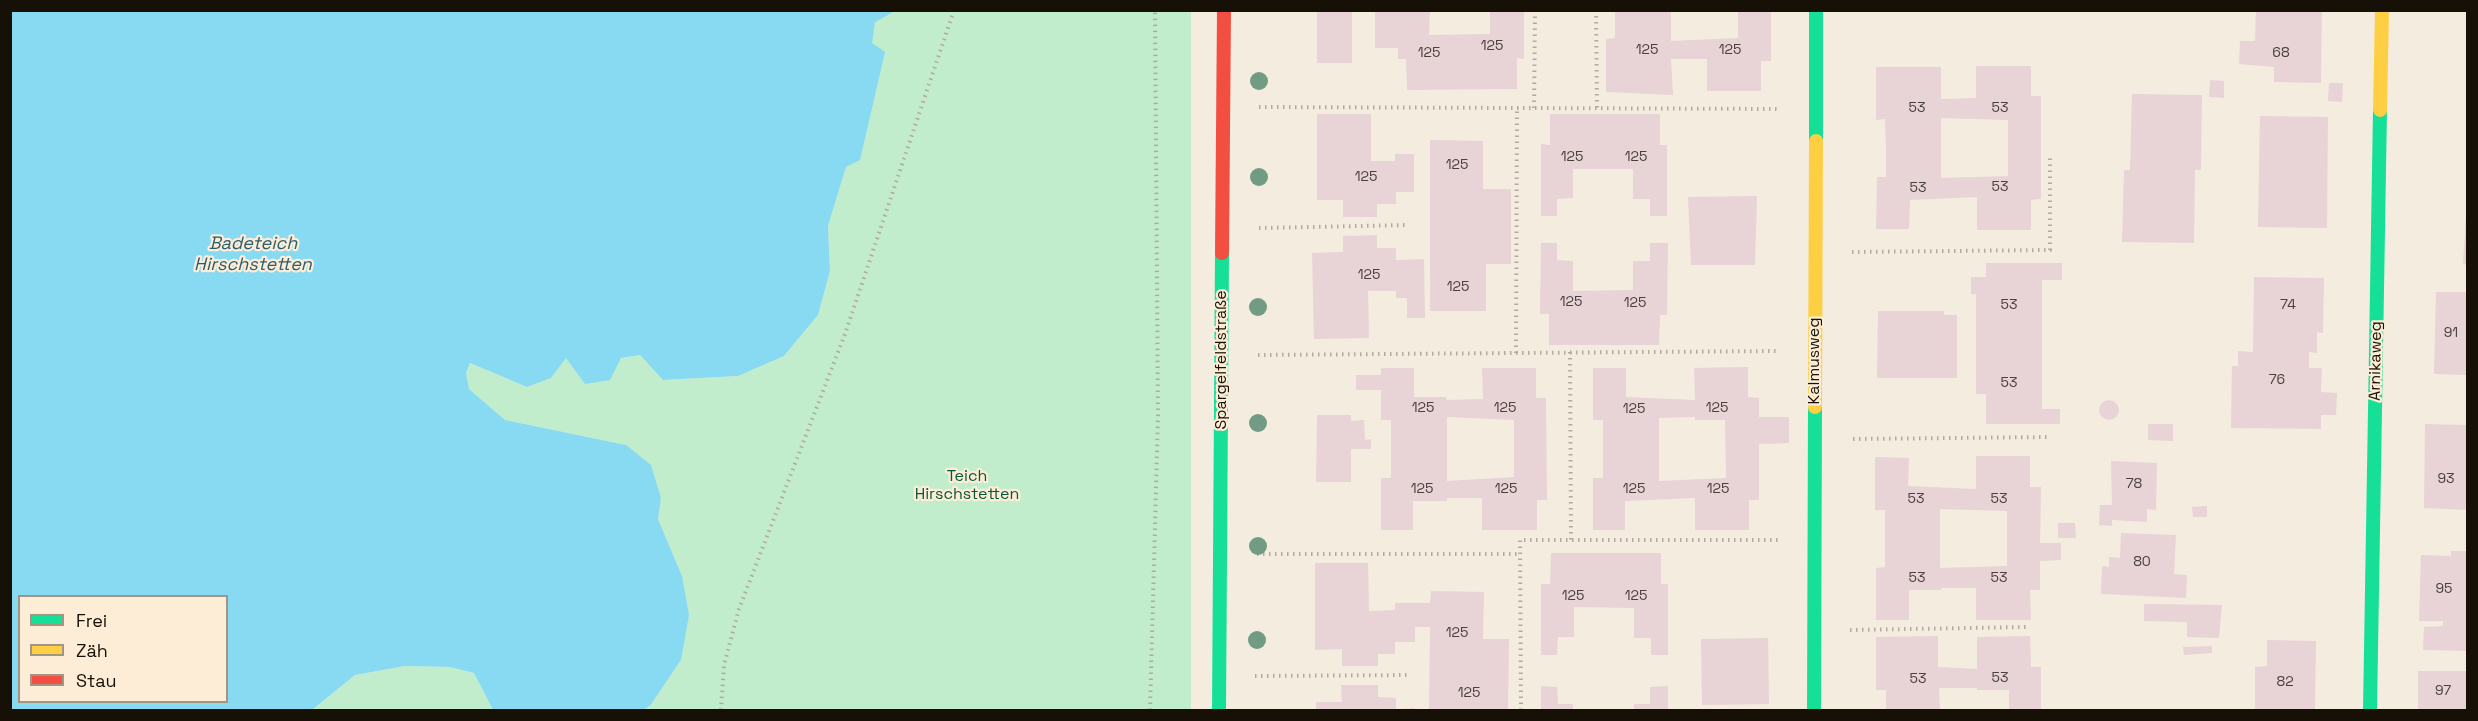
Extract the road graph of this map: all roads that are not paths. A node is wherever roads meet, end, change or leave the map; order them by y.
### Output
1 (1224, 10) edge
2 (1816, 10) edge
3 (2382, 10) edge
4 (1219, 711) edge
5 (1814, 711) edge
6 (2370, 711) edge

1 - 4 street, Spargelfeldstraße
2 - 5 street, Kalmusweg
3 - 6 street, Arnikaweg

